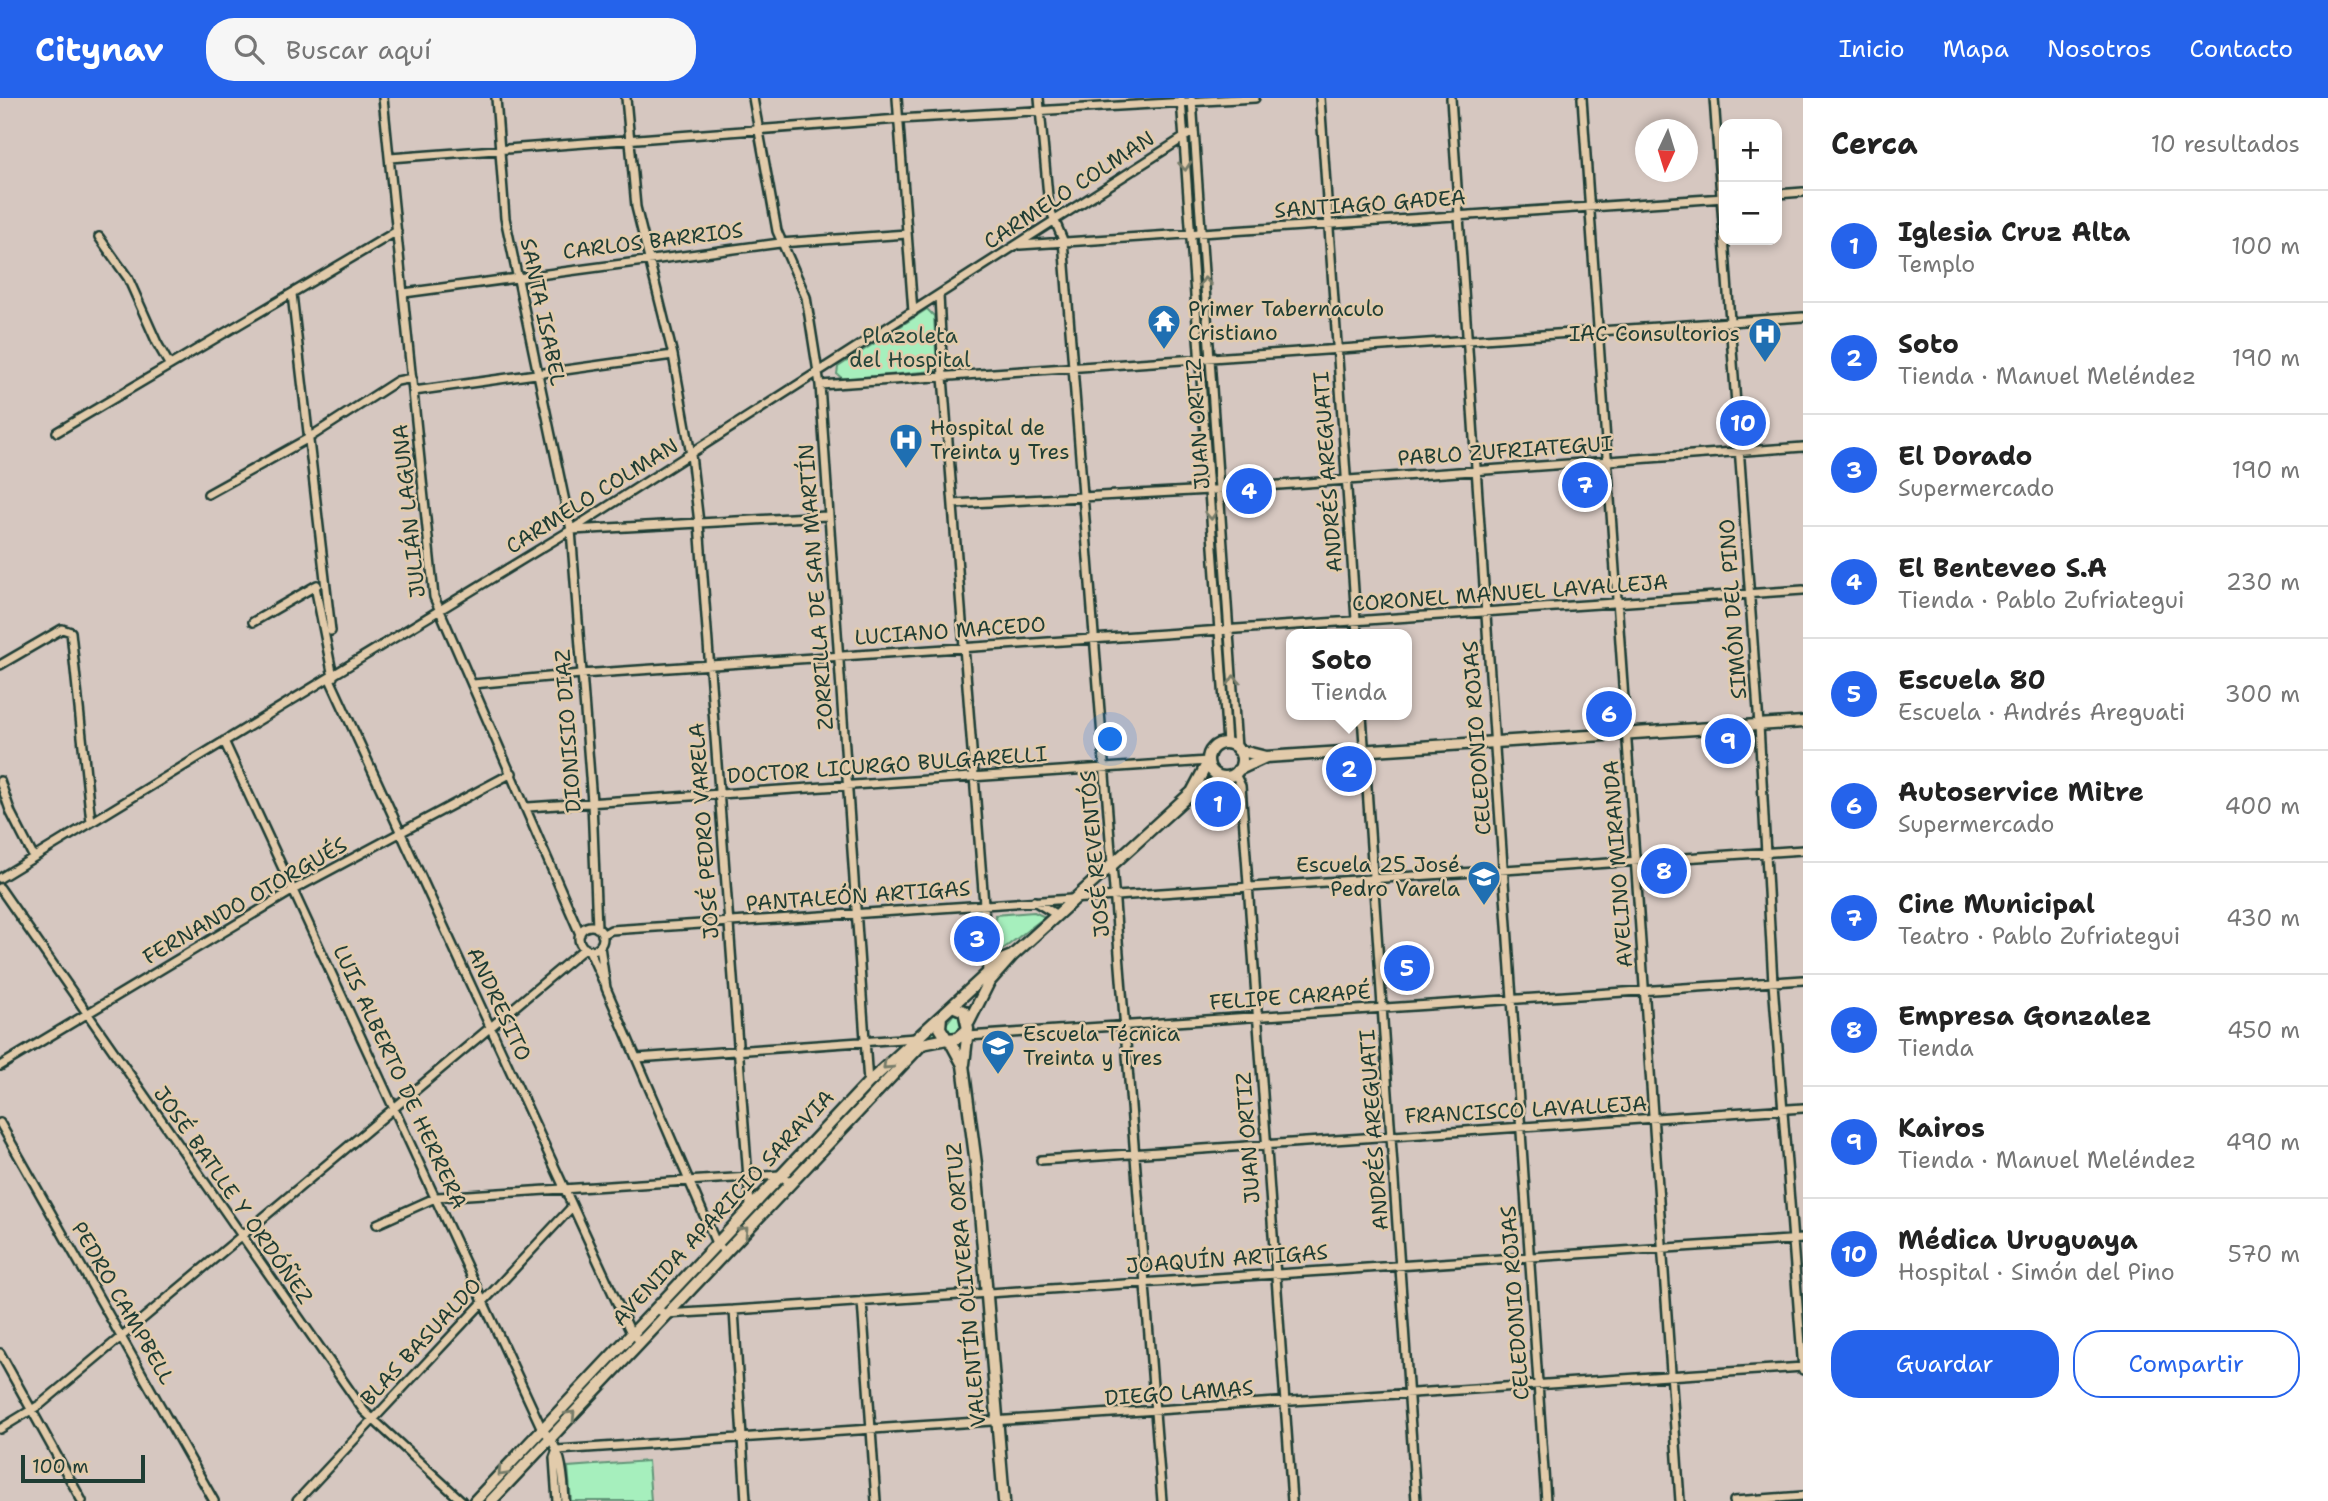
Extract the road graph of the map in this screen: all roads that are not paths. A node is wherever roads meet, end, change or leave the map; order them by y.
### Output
1 (383, 98) edge
2 (496, 98) edge
3 (626, 98) edge
4 (753, 98) edge
5 (897, 98) edge
6 (1039, 98) edge
7 (1255, 98) edge
8 (1320, 98) edge
9 (1451, 98) edge
10 (1582, 98) edge
11 (1714, 98) edge
12 (1181, 100) edge
13 (1192, 100) edge
14 (1040, 110) junction
15 (899, 119) junction
16 (758, 131) junction
17 (1194, 131) junction
18 (1183, 137) junction
19 (629, 140) junction
20 (499, 149) junction
21 (390, 158) junction
22 (1722, 182) edge
23 (1803, 192) edge
24 (1782, 194) edge
25 (1719, 198) edge
26 (1589, 207) junction
27 (1459, 215) junction
28 (1056, 221) junction
29 (1329, 224) junction
30 (397, 230) junction
31 (1192, 233) junction
32 (1202, 233) junction
33 (906, 234) junction
34 (99, 237) dead end
35 (1063, 240) junction
36 (780, 243) junction
37 (1017, 245) junction
38 (1726, 245) edge
39 (649, 259) junction
40 (517, 276) junction
41 (404, 293) junction
42 (292, 294) junction
43 (939, 295) junction
44 (913, 312) junction
45 (1803, 317) edge
46 (1730, 322) junction
47 (1598, 332) junction
48 (1468, 340) junction
49 (1337, 349) junction
50 (673, 355) junction
51 (1211, 357) junction
52 (1200, 358) junction
53 (169, 364) junction
54 (1073, 367) junction
55 (818, 371) junction
56 (539, 374) junction
57 (412, 377) junction
58 (943, 377) junction
59 (820, 385) junction
60 (414, 391) junction
61 (57, 432) dead end
62 (307, 439) junction
63 (1803, 447) edge
64 (1739, 452) junction
65 (691, 455) junction
66 (1608, 462) junction
67 (1477, 470) junction
68 (1346, 480) junction
69 (1210, 489) junction
70 (1220, 489) junction
71 (208, 494) dead end
72 (1084, 497) junction
73 (953, 504) junction
74 (827, 516) junction
75 (699, 523) junction
76 (571, 530) junction
77 (324, 581) junction
78 (315, 586) junction
79 (1803, 590) edge
80 (1749, 594) junction
81 (1618, 604) junction
82 (439, 612) junction
83 (1487, 612) junction
84 (1356, 621) junction
85 (253, 622) dead end
86 (1357, 629) edge
87 (1220, 630) junction
88 (1230, 630) junction
89 (331, 631) dead end
90 (1095, 639) junction
91 (965, 647) junction
92 (837, 656) junction
93 (0, 665) edge
94 (710, 665) junction
95 (581, 674) junction
96 (332, 678) junction
97 (473, 684) junction
98 (1362, 720) edge
99 (1803, 722) edge
100 (1759, 725) junction
101 (1627, 733) junction
102 (224, 741) junction
103 (1496, 742) junction
104 (1234, 747) junction
105 (1365, 751) junction
106 (1266, 757) junction
107 (1208, 761) junction
108 (1105, 767) junction
109 (1234, 773) junction
110 (512, 774) junction
111 (975, 776) junction
112 (0, 781) edge
113 (847, 785) junction
114 (1192, 792) junction
115 (720, 794) junction
116 (592, 802) junction
117 (528, 807) junction
118 (91, 822) junction
119 (401, 833) junction
120 (1803, 850) edge
121 (1765, 852) junction
122 (33, 856) junction
123 (1635, 861) junction
124 (1113, 864) junction
125 (1504, 870) junction
126 (0, 878) edge
127 (1375, 878) junction
128 (1247, 887) junction
129 (0, 888) edge
130 (295, 889) junction
131 (1116, 896) junction
132 (1075, 898) junction
133 (1033, 901) junction
134 (984, 904) junction
135 (857, 914) junction
136 (1057, 915) junction
137 (728, 923) junction
138 (600, 931) junction
139 (580, 934) junction
140 (600, 946) junction
141 (587, 949) junction
142 (1012, 956) junction
143 (987, 974) junction
144 (1803, 981) edge
145 (1773, 983) junction
146 (606, 988) junction
147 (1643, 991) junction
148 (1512, 1000) junction
149 (952, 1006) junction
150 (1383, 1008) junction
151 (86, 1013) junction
152 (941, 1016) junction
153 (1257, 1017) junction
154 (1126, 1025) junction
155 (490, 1027) junction
156 (969, 1029) junction
157 (916, 1038) junction
158 (948, 1039) junction
159 (866, 1041) junction
160 (737, 1050) junction
161 (637, 1058) junction
162 (963, 1065) junction
163 (0, 1066) edge
164 (868, 1083) junction
165 (394, 1106) junction
166 (1803, 1108) edge
167 (1784, 1109) junction
168 (1655, 1120) junction
169 (0, 1123) edge
170 (1522, 1127) junction
171 (1391, 1136) junction
172 (1266, 1144) junction
173 (1136, 1153) junction
174 (1041, 1160) dead end
175 (780, 1174) junction
176 (748, 1176) junction
177 (690, 1181) junction
178 (790, 1182) junction
179 (564, 1188) junction
180 (437, 1197) junction
181 (750, 1205) junction
182 (571, 1208) junction
183 (377, 1224) dead end
184 (239, 1236) junction
185 (1793, 1239) junction
186 (1803, 1239) edge
187 (716, 1243) junction
188 (1663, 1247) junction
189 (724, 1251) junction
190 (1530, 1256) junction
191 (1400, 1264) junction
192 (1275, 1273) junction
193 (1146, 1281) junction
194 (988, 1294) junction
195 (483, 1301) junction
196 (862, 1301) junction
197 (734, 1310) junction
198 (660, 1311) junction
199 (631, 1333) junction
200 (122, 1336) junction
201 (640, 1341) junction
202 (0, 1353) edge
203 (1803, 1368) edge
204 (1671, 1375) junction
205 (1538, 1385) junction
206 (1409, 1395) junction
207 (1285, 1403) junction
208 (32, 1409) junction
209 (1156, 1412) junction
210 (372, 1419) junction
211 (998, 1423) junction
212 (0, 1429) edge
213 (542, 1429) junction
214 (871, 1431) junction
215 (551, 1438) junction
216 (742, 1438) junction
217 (557, 1450) junction
218 (1803, 1496) edge
219 (82, 1501) edge
220 (214, 1501) edge
221 (297, 1501) edge
222 (462, 1501) edge
223 (475, 1501) edge
224 (491, 1501) edge
225 (557, 1501) edge
226 (565, 1501) edge
227 (746, 1501) edge
228 (876, 1501) edge
229 (1004, 1501) edge
230 (1162, 1501) edge
231 (1292, 1501) edge
232 (1416, 1501) edge
233 (1546, 1501) edge
234 (1680, 1501) edge
235 (1734, 1501) edge

1 - 21 street, JULIÁN LAGUNA
2 - 20 street, SANTA ISABEL
3 - 19 street, JOSÉ PEDRO VARELA
4 - 16 street, ZORRILLA DE SAN MARTÍN
5 - 15 street
6 - 14 street
7 - 13 street
8 - 29 street, ANDRÉS AREGUATI
9 - 27 street, CELEDONIO ROJAS
10 - 26 street, AVELINO MIRANDA
11 - 22 street, SIMÓN DEL PINO
12 - 13 street
12 - 14 street
12 - 18 street, JUAN ORTIZ
13 - 17 street, JUAN ORTIZ
14 - 15 street
14 - 28 street, JOSÉ REVENTÓS
15 - 16 street
15 - 33 street
16 - 19 street
16 - 36 street, ZORRILLA DE SAN MARTÍN
17 - 18 street, CARMELO COLMAN
17 - 32 street, JUAN ORTIZ
18 - 28 street, CARMELO COLMAN
18 -> 31 street, JUAN ORTIZ
19 - 20 street
19 - 39 street, JOSÉ PEDRO VARELA
20 - 21 street
20 - 40 street, SANTA ISABEL
21 - 30 street, JULIÁN LAGUNA
23 - 24 street
25 - 26 street, SANTIAGO GADEA
26 - 27 street, SANTIAGO GADEA
26 - 47 street, AVELINO MIRANDA
27 - 29 street, SANTIAGO GADEA
27 - 48 street, CELEDONIO ROJAS
28 - 35 street, JOSÉ REVENTÓS
28 - 37 street, CARMELO COLMAN
29 - 32 street, SANTIAGO GADEA
29 - 49 street, ANDRÉS AREGUATI
30 - 41 street, JULIÁN LAGUNA
30 - 42 street
31 - 32 street, SANTIAGO GADEA
31 - 35 street, SANTIAGO GADEA
31 - 52 street, JUAN ORTIZ
51 -> 32 street, JUAN ORTIZ
33 - 36 street, CARLOS BARRIOS
33 - 44 street
34 - 53 street
35 - 37 street, SANTIAGO GADEA
35 - 54 street, JOSÉ REVENTÓS
36 - 39 street, CARLOS BARRIOS
36 - 55 street, ZORRILLA DE SAN MARTÍN
37 - 43 street, CARMELO COLMAN
38 - 46 street, SIMÓN DEL PINO
39 - 40 street, CARLOS BARRIOS
39 - 50 street, JOSÉ PEDRO VARELA
40 - 41 street, CARLOS BARRIOS
40 - 56 street, SANTA ISABEL
41 - 57 street, JULIÁN LAGUNA
42 - 53 street
42 - 62 street
43 - 44 street, CARMELO COLMAN
43 - 58 street
44 - 55 street, CARMELO COLMAN
45 - 46 street
46 - 47 street
46 - 64 street, SIMÓN DEL PINO
47 - 48 street
47 - 66 street, AVELINO MIRANDA
48 - 49 street
48 - 67 street, CELEDONIO ROJAS
49 - 51 street
49 - 68 street, ANDRÉS AREGUATI
50 - 56 street
50 - 65 street, JOSÉ PEDRO VARELA
51 - 52 street
51 - 70 street, JUAN ORTIZ
52 - 54 street
52 - 69 street, JUAN ORTIZ
53 - 61 street
54 - 58 street
54 - 72 street, JOSÉ REVENTÓS
55 - 59 street, ZORRILLA DE SAN MARTÍN
55 - 65 street, CARMELO COLMAN
56 - 60 street
56 - 76 street, SANTA ISABEL
57 - 60 street, JULIÁN LAGUNA
57 - 62 street
58 - 59 street
58 - 73 street
59 - 74 street, ZORRILLA DE SAN MARTÍN
60 - 82 street, JULIÁN LAGUNA
62 - 71 street
62 - 77 street
63 - 64 street, PABLO ZUFRIATEGUI
64 - 66 street, PABLO ZUFRIATEGUI
64 - 80 street, SIMÓN DEL PINO
65 - 75 street, JOSÉ PEDRO VARELA
65 - 76 street, CARMELO COLMAN
66 - 67 street, PABLO ZUFRIATEGUI
66 - 81 street, AVELINO MIRANDA
67 - 68 street, PABLO ZUFRIATEGUI
67 - 83 street, CELEDONIO ROJAS
68 - 70 street, PABLO ZUFRIATEGUI
68 - 84 street, ANDRÉS AREGUATI
69 - 70 street, PABLO ZUFRIATEGUI
69 - 72 street, PABLO ZUFRIATEGUI
69 -> 87 street, JUAN ORTIZ
70 - 88 street, JUAN ORTIZ
72 - 73 street, PABLO ZUFRIATEGUI
72 - 90 street, JOSÉ REVENTÓS
73 - 91 street
74 - 75 street
74 - 92 street, ZORRILLA DE SAN MARTÍN
75 - 76 street
75 - 94 street, JOSÉ PEDRO VARELA
76 - 82 street, CARMELO COLMAN
76 - 95 street, DIONISIO DIAZ
77 - 78 street
77 - 89 street
78 - 85 street
78 - 96 street, ANDRESITO
79 - 80 street, CORONEL MANUEL LAVALLEJA
80 - 81 street, CORONEL MANUEL LAVALLEJA
80 - 100 street, SIMÓN DEL PINO
81 - 83 street, CORONEL MANUEL LAVALLEJA
81 - 101 street, AVELINO MIRANDA
82 - 96 street, CARMELO COLMAN
82 - 97 street, JULIÁN LAGUNA
83 - 84 street, CORONEL MANUEL LAVALLEJA
83 - 103 street, CELEDONIO ROJAS
84 - 86 street, ANDRÉS AREGUATI
84 - 88 street, CORONEL MANUEL LAVALLEJA
87 - 88 street, CORONEL MANUEL LAVALLEJA
87 - 90 street, LUCIANO MACEDO
87 - 104 street, JUAN ORTIZ
104 -> 88 street, JUAN ORTIZ
90 - 91 street, LUCIANO MACEDO
90 - 108 street, JOSÉ REVENTÓS
91 - 92 street, LUCIANO MACEDO
91 - 111 street
92 - 94 street, LUCIANO MACEDO
92 - 113 street, ZORRILLA DE SAN MARTÍN
93 - 118 street
94 - 95 street, LUCIANO MACEDO
94 - 115 street, JOSÉ PEDRO VARELA
95 - 97 street, LUCIANO MACEDO
95 - 116 street, DIONISIO DIAZ
96 - 102 street, CARMELO COLMAN
96 - 119 street, ANDRESITO
97 - 110 street, JULIÁN LAGUNA
98 - 105 street, ANDRÉS AREGUATI
99 - 100 street
100 - 101 street
100 - 121 street, SIMÓN DEL PINO
101 - 103 street
101 - 123 street, AVELINO MIRANDA
102 - 118 street, CARMELO COLMAN
102 - 130 street, LUIS ALBERTO DE HERRERA
103 - 105 street
103 - 125 street, CELEDONIO ROJAS
104 - 106 street
104 - 107 street
104 - 109 street
105 - 106 street
105 - 127 street, ANDRÉS AREGUATI
106 - 109 street, AVENIDA APARICIO SARAVIA
107 - 108 street, DOCTOR LICURGO BULGARELLI
107 - 109 street
107 - 114 street, AVENIDA APARICIO SARAVIA
108 - 111 street, DOCTOR LICURGO BULGARELLI
108 - 124 street, JOSÉ REVENTÓS
109 - 114 street, AVENIDA APARICIO SARAVIA
109 - 128 street, JUAN ORTIZ
110 - 117 street, JULIÁN LAGUNA
110 - 119 street, FERNANDO OTORGUÉS
111 - 113 street, DOCTOR LICURGO BULGARELLI
111 - 134 street
112 - 122 street
113 - 115 street, DOCTOR LICURGO BULGARELLI
113 - 135 street, ZORRILLA DE SAN MARTÍN
114 - 124 street, AVENIDA APARICIO SARAVIA
115 - 116 street, DOCTOR LICURGO BULGARELLI
115 - 137 street, JOSÉ PEDRO VARELA
116 - 117 street, DOCTOR LICURGO BULGARELLI
116 - 138 street, DIONISIO DIAZ
117 - 139 street, JULIÁN LAGUNA
118 - 122 street, CARMELO COLMAN
119 - 130 street, FERNANDO OTORGUÉS
119 - 155 street, ANDRESITO
120 - 121 street, PANTALEÓN ARTIGAS
121 - 123 street, PANTALEÓN ARTIGAS
121 - 145 street, SIMÓN DEL PINO
122 - 126 street, CARMELO COLMAN
123 - 125 street, PANTALEÓN ARTIGAS
123 - 147 street, AVELINO MIRANDA
124 - 131 street, JOSÉ REVENTÓS
124 - 132 street, AVENIDA APARICIO SARAVIA
125 - 127 street, PANTALEÓN ARTIGAS
125 - 148 street, CELEDONIO ROJAS
127 - 128 street, PANTALEÓN ARTIGAS
127 - 150 street, ANDRÉS AREGUATI
128 - 131 street, PANTALEÓN ARTIGAS
128 - 153 street, JUAN ORTIZ
129 - 151 street, JOSÉ BATLLE Y ORDÓÑEZ
130 - 151 street, FERNANDO OTORGUÉS
130 - 165 street, LUIS ALBERTO DE HERRERA
131 - 132 street, PANTALEÓN ARTIGAS
131 - 154 street, JOSÉ REVENTÓS
132 - 133 street, PANTALEÓN ARTIGAS
132 - 136 street, AVENIDA APARICIO SARAVIA
133 - 134 street, PANTALEÓN ARTIGAS
133 - 136 street
134 - 135 street, PANTALEÓN ARTIGAS
134 - 143 street
135 - 137 street, PANTALEÓN ARTIGAS
135 - 159 street, ZORRILLA DE SAN MARTÍN
136 - 142 street, AVENIDA APARICIO SARAVIA
137 - 138 street, PANTALEÓN ARTIGAS
137 - 160 street, JOSÉ PEDRO VARELA
138 - 139 street
138 - 140 street
139 - 141 street
140 - 141 street
140 - 146 street
141 - 146 street
141 - 155 street
142 - 143 street, AVENIDA APARICIO SARAVIA
142 - 156 street, AVENIDA APARICIO SARAVIA
143 - 149 street, AVENIDA APARICIO SARAVIA
144 - 145 street, FELIPE CARAPÉ
145 - 147 street, FELIPE CARAPÉ
145 - 167 street, SIMÓN DEL PINO
146 - 161 street
147 - 148 street, FELIPE CARAPÉ
147 - 168 street, AVELINO MIRANDA
148 - 150 street, FELIPE CARAPÉ
148 - 170 street, CELEDONIO ROJAS
149 - 152 street, AVENIDA APARICIO SARAVIA
149 - 156 street
150 - 153 street, FELIPE CARAPÉ
150 - 171 street, ANDRÉS AREGUATI
151 - 163 street, FERNANDO OTORGUÉS
151 - 184 street, JOSÉ BATLLE Y ORDÓÑEZ
152 - 157 street, AVENIDA APARICIO SARAVIA
152 - 158 street
153 - 154 street, FELIPE CARAPÉ
153 - 172 street, JUAN ORTIZ
154 - 156 street, FELIPE CARAPÉ
154 - 173 street, JOSÉ REVENTÓS
155 - 165 street
155 - 179 street, ANDRESITO
156 - 158 street
156 - 162 street, VALENTÍN OLIVERA ORTUZ
157 - 159 street
157 -> 164 street, AVENIDA APARICIO SARAVIA
158 - 162 street, VALENTÍN OLIVERA ORTUZ
158 - 178 street, AVENIDA APARICIO SARAVIA
159 - 160 street
159 - 164 street, ZORRILLA DE SAN MARTÍN
160 - 161 street
160 - 176 street, JOSÉ PEDRO VARELA
161 - 177 street
162 - 194 street, VALENTÍN OLIVERA ORTUZ
164 - 175 street, AVENIDA APARICIO SARAVIA
165 - 180 street, LUIS ALBERTO DE HERRERA
165 - 184 street
166 - 167 street, FRANCISCO LAVALLEJA
167 - 168 street, FRANCISCO LAVALLEJA
167 - 185 street, SIMÓN DEL PINO
168 - 170 street, FRANCISCO LAVALLEJA
168 - 188 street, AVELINO MIRANDA
169 - 200 street, PEDRO CAMPBELL
170 - 171 street, FRANCISCO LAVALLEJA
170 - 190 street, CELEDONIO ROJAS
171 - 172 street, FRANCISCO LAVALLEJA
171 - 191 street, ANDRÉS AREGUATI
172 - 173 street, FRANCISCO LAVALLEJA
172 - 192 street, JUAN ORTIZ
173 - 174 street, FRANCISCO LAVALLEJA
173 - 193 street, JOSÉ REVENTÓS
175 - 176 street
175 - 178 street
175 - 181 street, AVENIDA APARICIO SARAVIA
176 - 177 street
176 - 181 street, JOSÉ PEDRO VARELA
177 - 179 street
177 - 187 street
189 -> 178 street, AVENIDA APARICIO SARAVIA
179 - 180 street
179 - 182 street, ANDRESITO
180 - 183 street
180 - 195 street, LUIS ALBERTO DE HERRERA
181 - 187 street, AVENIDA APARICIO SARAVIA
182 - 195 street, BLAS BASUALDO
182 - 199 street, ANDRESITO
184 - 200 street
184 - 210 street, JOSÉ BATLLE Y ORDÓÑEZ
185 - 186 street, JOAQUÍN ARTIGAS
185 - 188 street, JOAQUÍN ARTIGAS
185 - 203 street, SIMÓN DEL PINO
187 - 189 street
187 - 198 street, AVENIDA APARICIO SARAVIA
188 - 190 street, JOAQUÍN ARTIGAS
188 - 204 street, AVELINO MIRANDA
189 - 198 street, AVENIDA APARICIO SARAVIA
190 - 191 street, JOAQUÍN ARTIGAS
190 - 205 street, CELEDONIO ROJAS
191 - 192 street, JOAQUÍN ARTIGAS
191 - 206 street, ANDRÉS AREGUATI
192 - 193 street, JOAQUÍN ARTIGAS
192 - 207 street, JUAN ORTIZ
193 - 194 street, JOAQUÍN ARTIGAS
193 - 209 street, JOSÉ REVENTÓS
194 - 196 street, JOAQUÍN ARTIGAS
194 - 211 street, VALENTÍN OLIVERA ORTUZ
195 - 210 street, BLAS BASUALDO
195 - 213 street, LUIS ALBERTO DE HERRERA
196 - 197 street, JOAQUÍN ARTIGAS
196 - 214 street
197 - 198 street, JOAQUÍN ARTIGAS
197 - 216 street
198 - 199 street, AVENIDA APARICIO SARAVIA
198 - 201 street, AVENIDA APARICIO SARAVIA
199 - 201 street, ANDRESITO
199 - 213 street, AVENIDA APARICIO SARAVIA
200 - 208 street
200 - 220 street, PEDRO CAMPBELL
215 -> 201 street, AVENIDA APARICIO SARAVIA
202 - 208 street
203 - 204 street, DIEGO LAMAS
204 - 205 street, DIEGO LAMAS
204 - 234 street, AVELINO MIRANDA
205 - 206 street, DIEGO LAMAS
205 - 233 street, CELEDONIO ROJAS
206 - 207 street, DIEGO LAMAS
206 - 232 street, ANDRÉS AREGUATI
207 - 209 street, DIEGO LAMAS
207 - 231 street, JUAN ORTIZ
208 - 212 street
208 - 219 street
209 - 211 street, DIEGO LAMAS
209 - 230 street, JOSÉ REVENTÓS
210 - 221 street, BLAS BASUALDO
210 - 222 street, JOSÉ BATLLE Y ORDÓÑEZ
211 - 214 street, DIEGO LAMAS
211 - 229 street, VALENTÍN OLIVERA ORTUZ
213 - 215 street
213 -> 223 street, AVENIDA APARICIO SARAVIA
214 - 216 street, DIEGO LAMAS
214 - 228 street
215 - 217 street
215 - 224 street, AVENIDA APARICIO SARAVIA
216 - 217 street, DIEGO LAMAS
216 - 227 street
217 - 225 street
217 - 226 street
218 - 235 street

